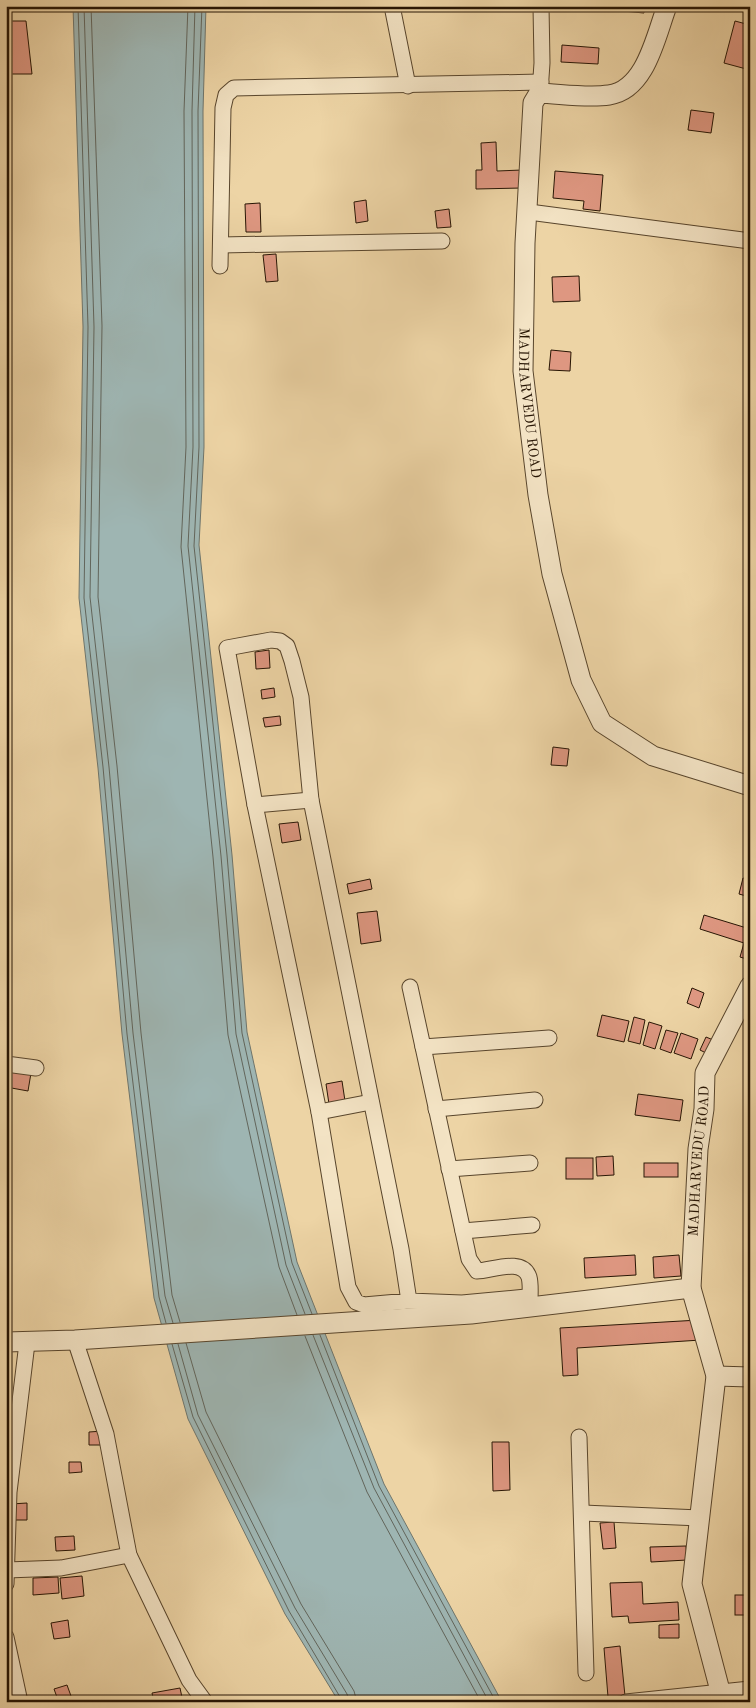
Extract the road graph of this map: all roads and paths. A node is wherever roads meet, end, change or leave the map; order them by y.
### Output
1 (392, 6) edge
2 (541, 6) edge
3 (667, 6) edge
4 (408, 86) junction
5 (540, 88) junction
6 (529, 212) junction
7 (750, 240) edge
8 (442, 241) dead end
9 (221, 246) junction
10 (220, 266) dead end
11 (750, 786) edge
12 (310, 800) junction
13 (255, 805) junction
14 (750, 986) edge
15 (410, 987) dead end
16 (549, 1038) dead end
17 (423, 1047) junction
18 (6, 1064) edge
19 (36, 1068) dead end
20 (535, 1100) dead end
21 (371, 1102) junction
22 (436, 1109) junction
23 (319, 1112) junction
24 (530, 1163) dead end
25 (449, 1169) junction
26 (532, 1225) dead end
27 (463, 1231) junction
28 (691, 1288) junction
29 (409, 1301) junction
30 (530, 1304) junction
31 (75, 1340) junction
32 (6, 1342) edge
33 (27, 1343) junction
34 (716, 1376) junction
35 (750, 1377) edge
36 (580, 1437) dead end
37 (583, 1513) junction
38 (700, 1518) junction
39 (129, 1555) junction
40 (7, 1577) edge
41 (6, 1637) edge
42 (586, 1672) dead end
43 (750, 1689) edge
44 (722, 1697) edge
45 (20, 1702) edge
46 (205, 1702) edge
47 (626, 1702) edge

1 - 4 street
2 - 5 street
3 - 5 street
4 - 5 street
4 - 9 street
5 - 6 street, MADHARVEDU ROAD
6 - 7 street
6 - 11 street, MADHARVEDU ROAD
8 - 9 street
9 - 10 street
12 - 13 street
12 - 13 street
12 - 21 street
13 - 23 street
14 - 28 street, MADHARVEDU ROAD
15 - 17 street
16 - 17 street
17 - 22 street
18 - 19 street
20 - 22 street
21 - 23 street
21 - 29 street
22 - 25 street
23 - 29 street
24 - 25 street
25 - 27 street
26 - 27 street
27 - 30 street
28 - 30 street
28 - 34 street, MADHARVEDU ROAD
29 - 30 street
30 - 31 street
31 - 33 street
31 - 39 street
32 - 33 street
33 - 40 street
34 - 35 street
34 - 38 street
36 - 37 street
37 - 38 street
37 - 42 street
38 - 44 street
39 - 40 street
39 - 46 street
41 - 45 street
43 - 44 street
44 - 47 street

